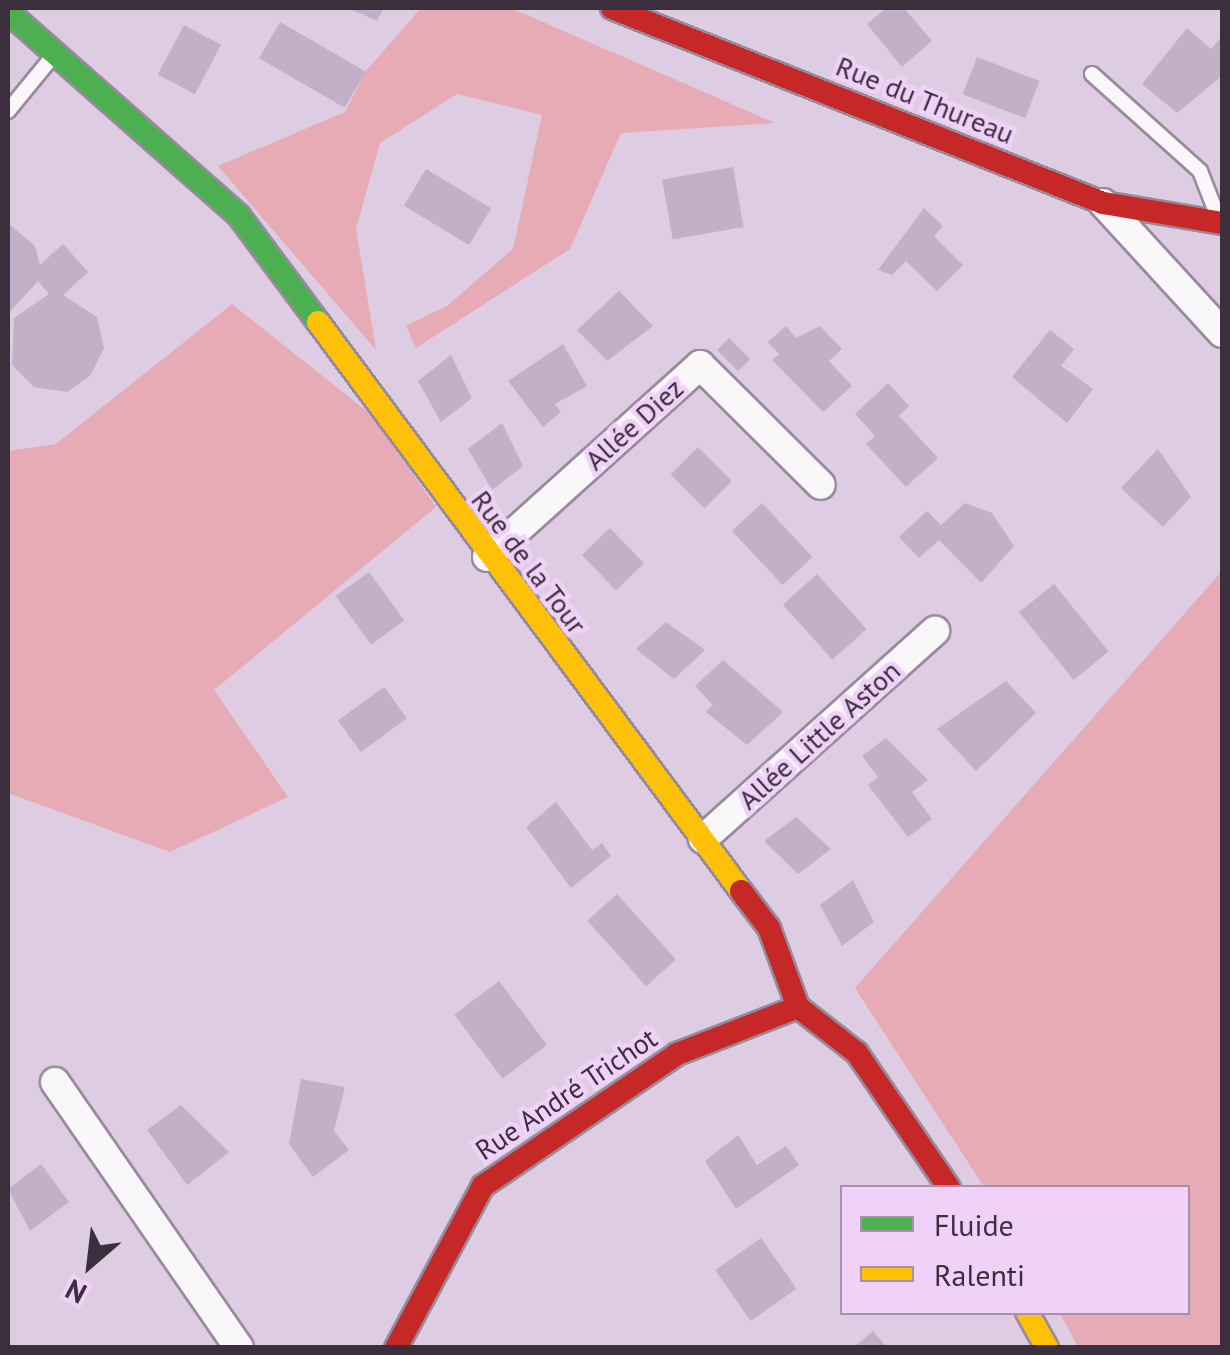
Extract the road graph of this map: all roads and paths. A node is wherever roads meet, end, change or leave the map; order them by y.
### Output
1 (612, 8) edge
2 (8, 12) edge
3 (56, 52) junction
4 (1092, 74) dead end
5 (8, 111) edge
6 (1103, 204) junction
7 (1222, 222) edge
8 (1222, 333) edge
9 (820, 484) dead end
10 (486, 557) junction
11 (935, 631) dead end
12 (703, 839) junction
13 (798, 1007) junction
14 (54, 1082) dead end
15 (947, 1185) edge
16 (1029, 1315) edge
17 (239, 1348) edge
18 (396, 1348) edge
19 (1047, 1348) edge

1 - 6 street, Rue du Thureau
2 - 3 street, Rue de la Tour
3 - 5 lane
3 - 10 street, Rue de la Tour
4 - 7 lane
6 - 7 street, Rue du Thureau
6 - 8 street
9 - 10 street, Allée Diez
10 - 12 street, Rue de la Tour
11 - 12 street, Allée Little Aston
12 - 13 street, Rue de la Tour
13 - 15 street
13 - 18 street, Rue André Trichot
14 - 17 street
16 - 19 street

